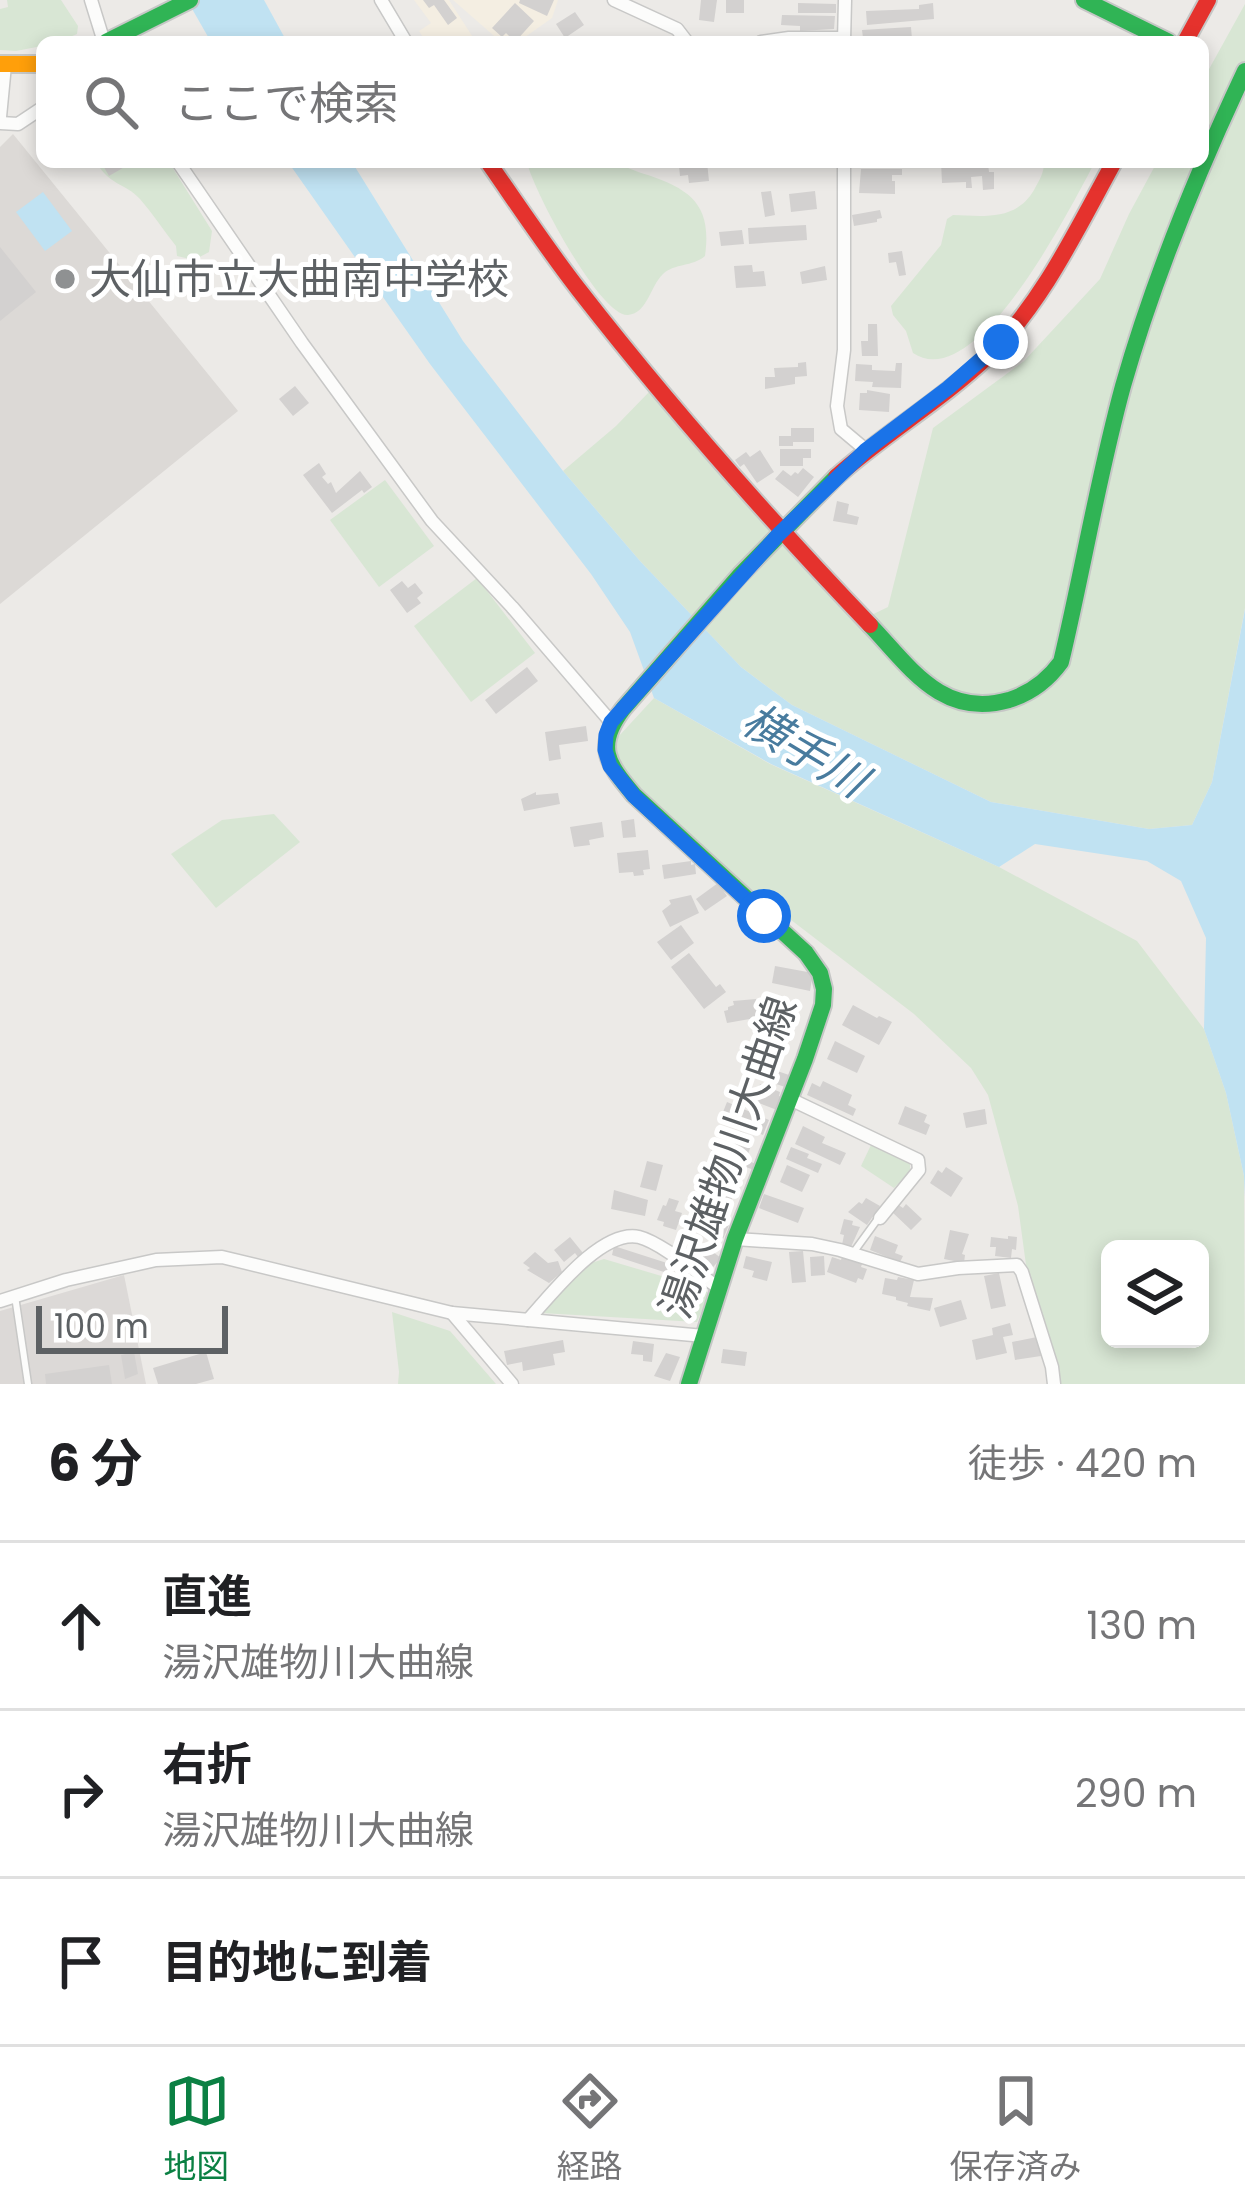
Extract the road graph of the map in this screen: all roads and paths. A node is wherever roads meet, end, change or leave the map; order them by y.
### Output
1 (91, 0) edge
2 (190, 0) edge
3 (381, 0) edge
4 (614, 0) edge
5 (844, 0) edge
6 (1084, 0) edge
7 (1208, 0) edge
8 (108, 36) edge
9 (118, 36) edge
10 (402, 36) edge
11 (682, 36) edge
12 (844, 36) edge
13 (1157, 36) edge
14 (1188, 36) edge
15 (36, 64) edge
16 (3, 65) edge
17 (1245, 71) edge
18 (36, 111) edge
19 (0, 120) edge
20 (1209, 148) edge
21 (182, 168) edge
22 (492, 168) edge
23 (844, 168) edge
24 (1111, 168) edge
25 (1201, 168) edge
26 (866, 450) junction
27 (780, 534) junction
28 (617, 716) junction
29 (790, 1099) junction
30 (880, 1217) joint
31 (736, 1239) junction
32 (852, 1254) junction
33 (719, 1288) junction
34 (15, 1296) junction
35 (0, 1301) edge
36 (452, 1313) junction
37 (528, 1320) junction
38 (704, 1336) junction
39 (28, 1384) edge
40 (512, 1384) edge
41 (688, 1384) edge
42 (1054, 1384) edge

1 - 8 street
2 - 9 main road
3 - 10 street
4 - 11 street
5 - 12 street
6 - 13 main road
7 - 14 main road
15 - 16 main road
16 - 19 street
17 - 20 main road
18 - 19 street
21 - 28 street
22 - 27 main road
23 - 26 street
24 - 26 main road
25 - 27 main road
26 - 27 main road
27 - 28 main road
28 - 29 main road, 湯沢雄物川大曲線
29 - 30 street
29 - 31 main road, 湯沢雄物川大曲線
30 - 32 lane
31 - 32 street
31 - 33 main road, 湯沢雄物川大曲線
32 - 42 street
33 - 37 street
33 - 38 main road, 湯沢雄物川大曲線
34 - 35 street
34 - 36 street
34 - 39 lane
36 - 37 street
36 - 40 street
37 - 38 street
38 - 41 main road, 湯沢雄物川大曲線

